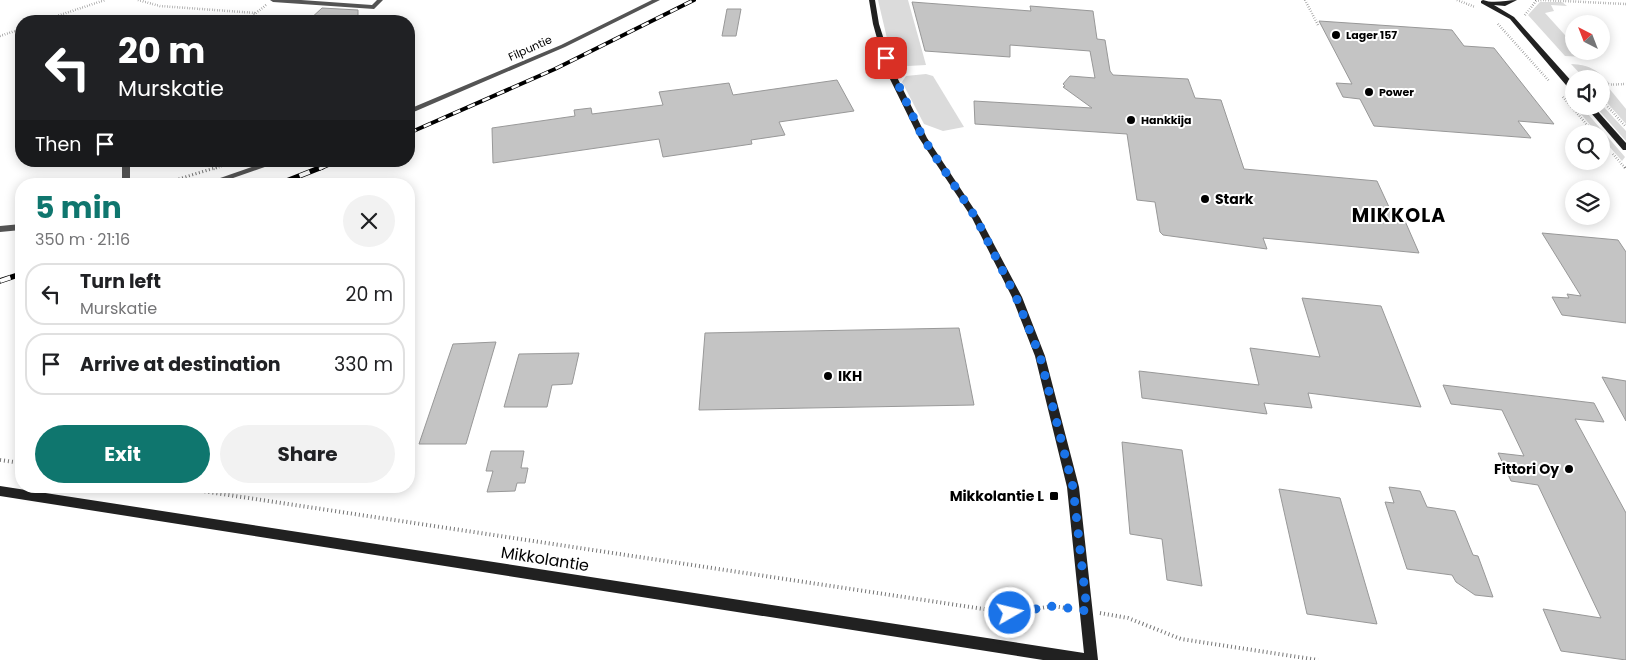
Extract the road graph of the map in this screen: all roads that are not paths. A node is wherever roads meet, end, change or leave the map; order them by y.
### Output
1 (273, 0) edge
2 (380, 0) edge
3 (657, 0) edge
4 (872, 0) edge
5 (1513, 1) edge
6 (1480, 4) edge
7 (1512, 18) junction
8 (1565, 79) edge
9 (415, 109) edge
10 (1597, 115) edge
11 (1626, 148) edge
12 (259, 167) edge
13 (226, 178) edge
14 (15, 228) edge
15 (0, 229) edge
16 (0, 491) edge
17 (1085, 660) edge
18 (1091, 660) edge

1 - 2 street
3 - 9 street, Filpuntie
4 - 18 street
5 - 6 street
5 - 7 street
6 - 7 street
7 - 8 street
10 - 11 street
12 - 13 street
14 - 15 street
16 - 17 street, Mikkolantie

